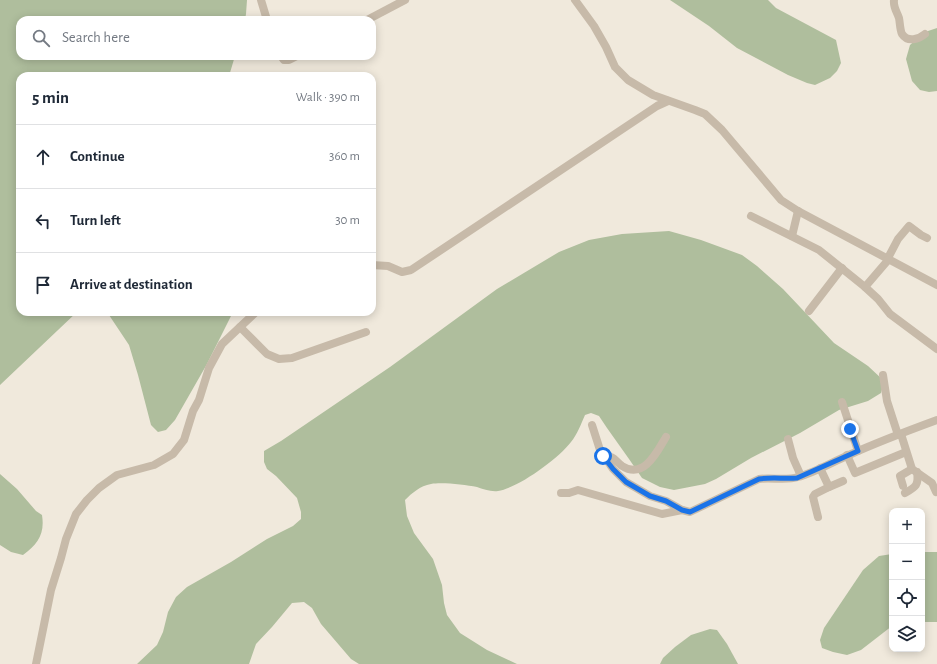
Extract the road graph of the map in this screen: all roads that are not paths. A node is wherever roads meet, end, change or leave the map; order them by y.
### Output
1 (261, 0) edge
2 (405, 0) edge
3 (575, 0) edge
4 (894, 0) edge
5 (266, 16) edge
6 (374, 16) edge
7 (925, 34) dead end
8 (668, 101) junction
9 (798, 211) junction
10 (751, 216) dead end
11 (792, 236) junction
12 (927, 238) dead end
13 (889, 259) junction
14 (376, 265) edge
15 (842, 268) junction
16 (937, 285) edge
17 (865, 287) junction
18 (809, 311) dead end
19 (252, 316) edge
20 (240, 327) junction
21 (366, 332) dead end
22 (937, 349) edge
23 (883, 375) dead end
24 (842, 402) dead end
25 (937, 420) edge
26 (592, 425) dead end
27 (899, 434) junction
28 (666, 437) dead end
29 (788, 439) dead end
30 (858, 451) junction
31 (906, 452) junction
32 (848, 455) junction
33 (603, 456) junction
34 (820, 468) junction
35 (914, 471) junction
36 (801, 476) junction
37 (843, 481) dead end
38 (829, 487) junction
39 (936, 492) edge
40 (561, 493) dead end
41 (682, 510) junction
42 (818, 517) dead end
43 (36, 664) edge

1 - 5 street
2 - 6 street
3 - 8 street
4 - 7 street
8 - 9 street
8 - 14 street
9 - 11 street
9 - 13 street
10 - 11 street
11 - 15 street
12 - 13 street
13 - 16 street
13 - 17 street
15 - 17 street
15 - 18 street
17 - 22 street
19 - 20 street
20 - 21 street
20 - 43 street
23 - 27 street
24 - 30 street
25 - 27 street
26 - 33 street
27 - 30 street
27 - 31 street
28 - 33 street
29 - 36 street
30 - 32 street
31 - 32 street
31 - 35 street
32 - 34 street
33 - 41 street
34 - 36 street
34 - 38 street
35 - 35 street
35 - 39 street
36 - 41 street
37 - 38 street
38 - 42 street
40 - 41 street

